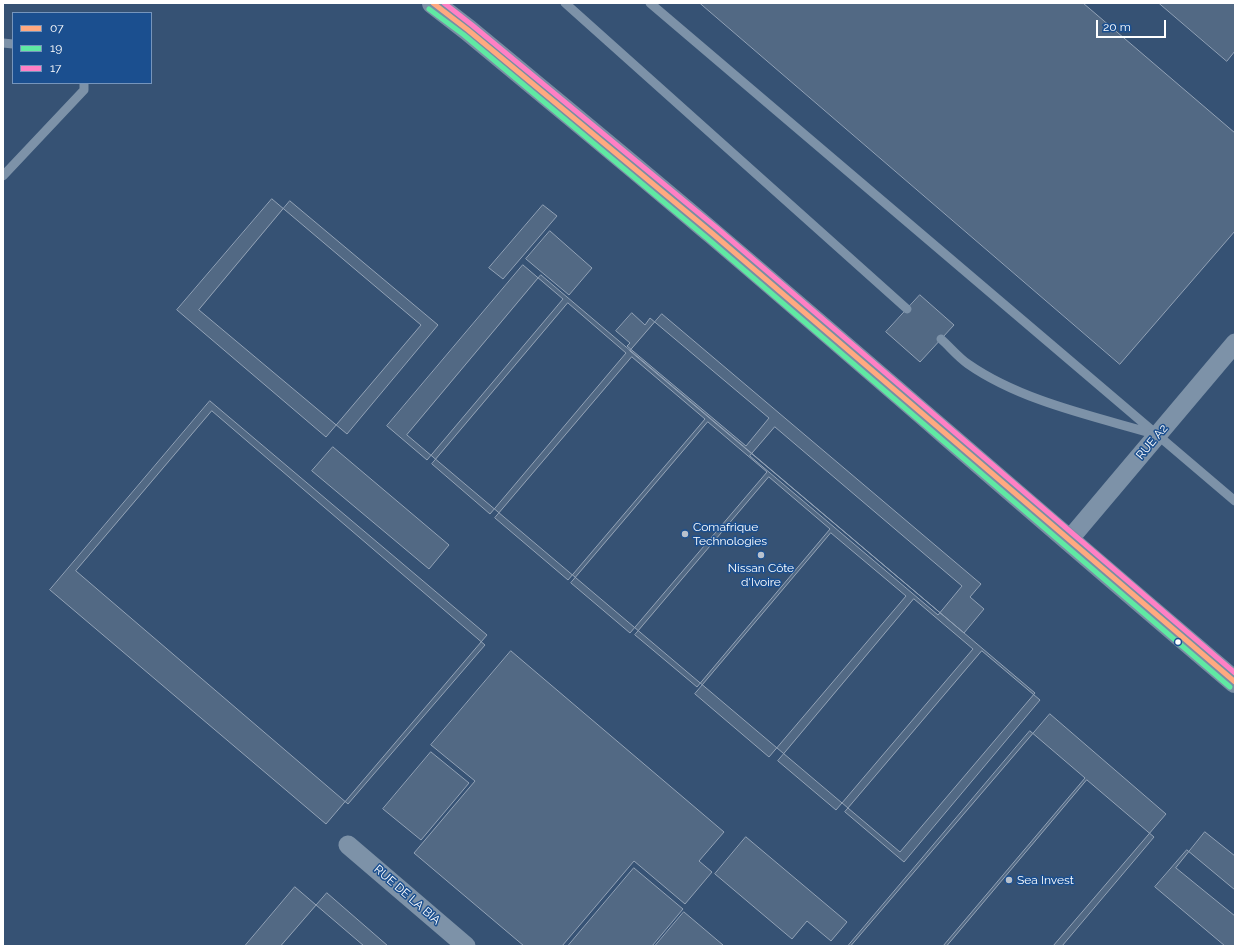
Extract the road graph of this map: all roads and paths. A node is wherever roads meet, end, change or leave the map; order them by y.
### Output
1 (433, 3) edge
2 (565, 3) edge
3 (650, 3) edge
4 (84, 84) edge
5 (3, 176) edge
6 (907, 309) dead end
7 (941, 339) dead end
8 (1235, 343) edge
9 (1157, 435) junction
10 (1235, 501) edge
11 (1068, 541) junction
12 (1235, 682) edge
13 (348, 845) dead end
14 (466, 946) edge

1 - 11 main road
2 - 6 lane
3 - 9 lane
4 - 5 lane
7 - 9 lane
8 - 9 street, RUE A2
9 - 10 lane
9 - 11 street, RUE A2
11 - 12 main road
13 - 14 street, RUE DE LA BIA

